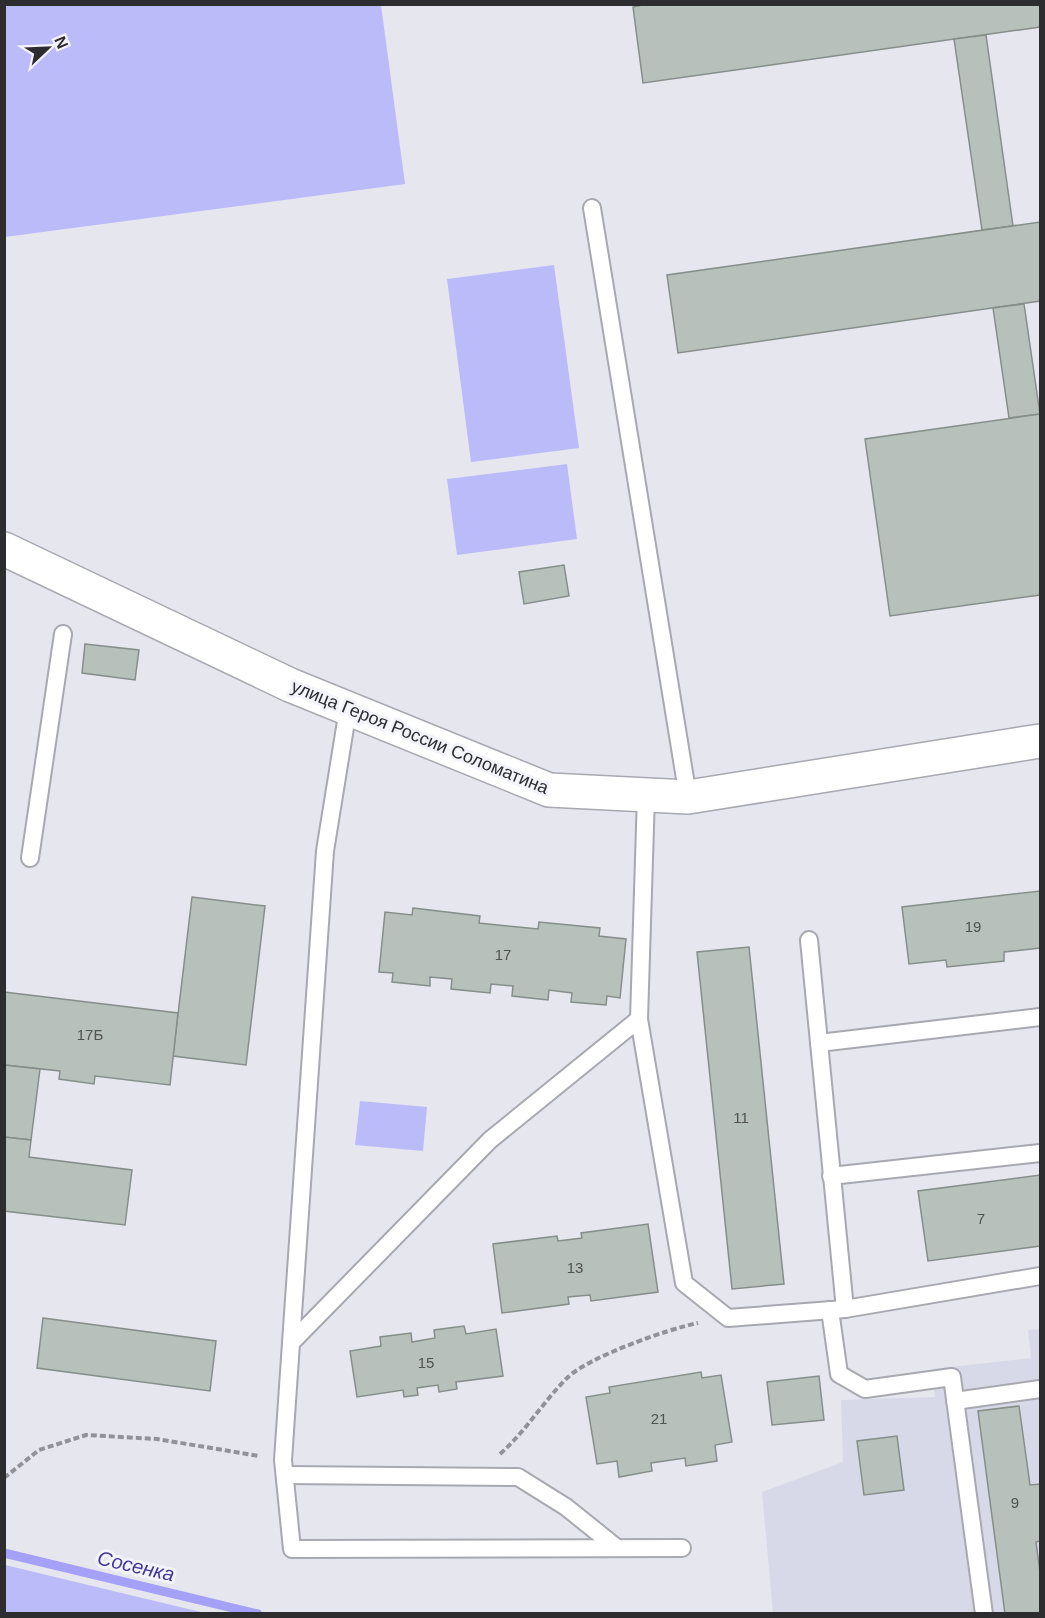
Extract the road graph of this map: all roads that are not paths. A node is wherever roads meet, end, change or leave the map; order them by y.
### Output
1 (592, 207) dead end
2 (4, 549) edge
3 (63, 634) dead end
4 (348, 709) junction
5 (1041, 741) edge
6 (646, 795) junction
7 (688, 797) junction
8 (30, 858) dead end
9 (809, 940) dead end
10 (1041, 1017) edge
11 (639, 1019) junction
12 (819, 1043) junction
13 (1041, 1153) edge
14 (831, 1176) junction
15 (1041, 1276) edge
16 (838, 1310) junction
17 (291, 1343) junction
18 (1041, 1389) edge
19 (955, 1401) junction
20 (284, 1468) junction
21 (617, 1548) junction
22 (682, 1548) dead end
23 (984, 1614) edge

1 - 7 lane
2 - 4 street, улица Героя России Соломатина
3 - 8 lane
4 - 6 street, улица Героя России Соломатина
4 - 17 lane
5 - 7 street, улица Героя России Соломатина
6 - 7 street, улица Героя России Соломатина
6 - 11 lane
9 - 12 lane
10 - 12 lane
11 - 16 lane
11 - 17 lane
12 - 14 lane
13 - 14 lane
14 - 16 lane
15 - 16 lane
16 - 19 lane
17 - 20 lane
18 - 19 lane
19 - 23 lane
20 - 21 lane
20 - 21 lane
21 - 22 lane

